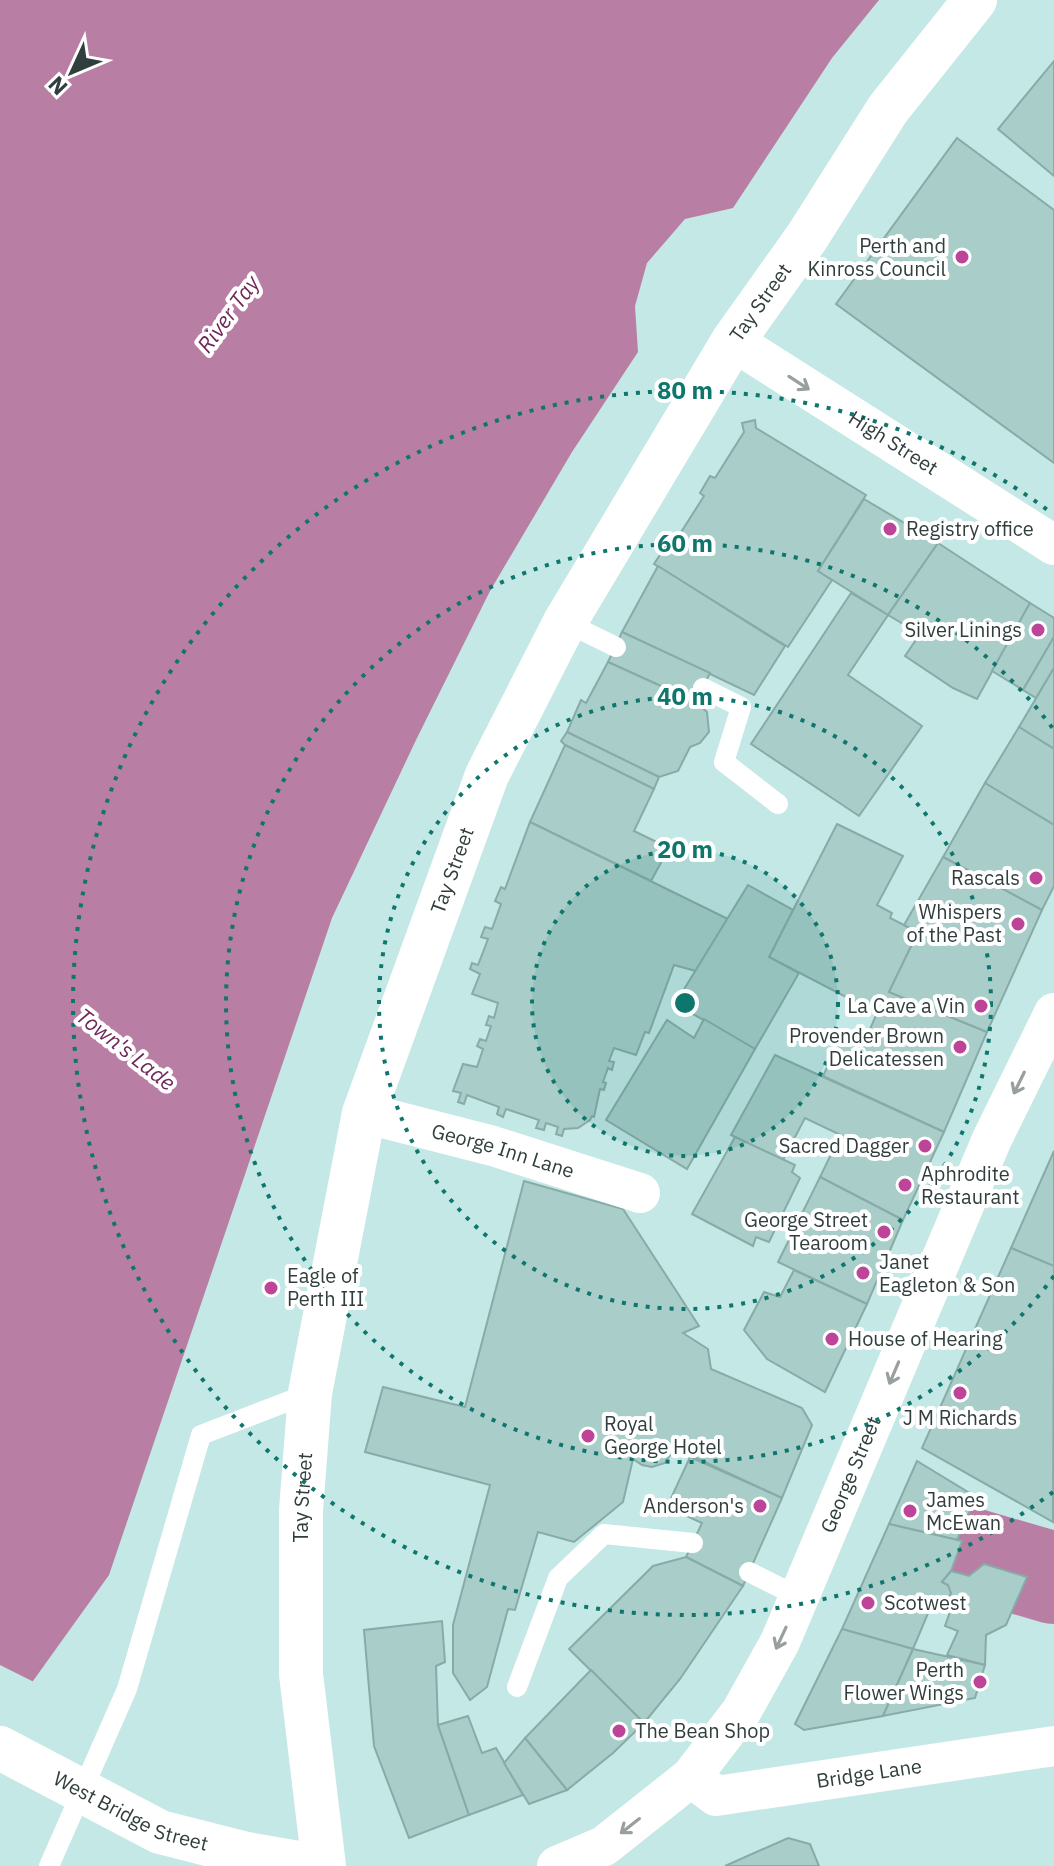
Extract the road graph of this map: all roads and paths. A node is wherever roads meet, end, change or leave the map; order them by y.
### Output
1 (975, 0) edge
2 (733, 341) junction
3 (1054, 545) edge
4 (565, 622) junction
5 (616, 647) dead end
6 (703, 688) dead end
7 (778, 804) dead end
8 (1054, 1013) edge
9 (364, 1113) junction
10 (640, 1193) dead end
11 (310, 1393) junction
12 (693, 1543) dead end
13 (749, 1572) dead end
14 (799, 1597) junction
15 (517, 1687) dead end
16 (1054, 1746) edge
17 (0, 1748) edge
18 (691, 1777) junction
19 (49, 1866) edge
20 (316, 1866) edge
21 (324, 1866) edge
22 (557, 1866) edge

1 - 2 main road, Tay Street
2 -> 3 street, High Street
2 - 4 main road, Tay Street
4 - 5 lane
4 - 9 main road, Tay Street
6 - 7 lane
8 -> 14 street, George Street
9 - 10 street, George Inn Lane
9 - 11 main road, Tay Street
11 - 19 lane
11 - 21 main road, Tay Street
12 - 15 lane
13 - 14 lane
14 -> 18 street, George Street
16 - 18 street, Bridge Lane
17 - 20 main road, West Bridge Street
18 -> 22 street, George Street

